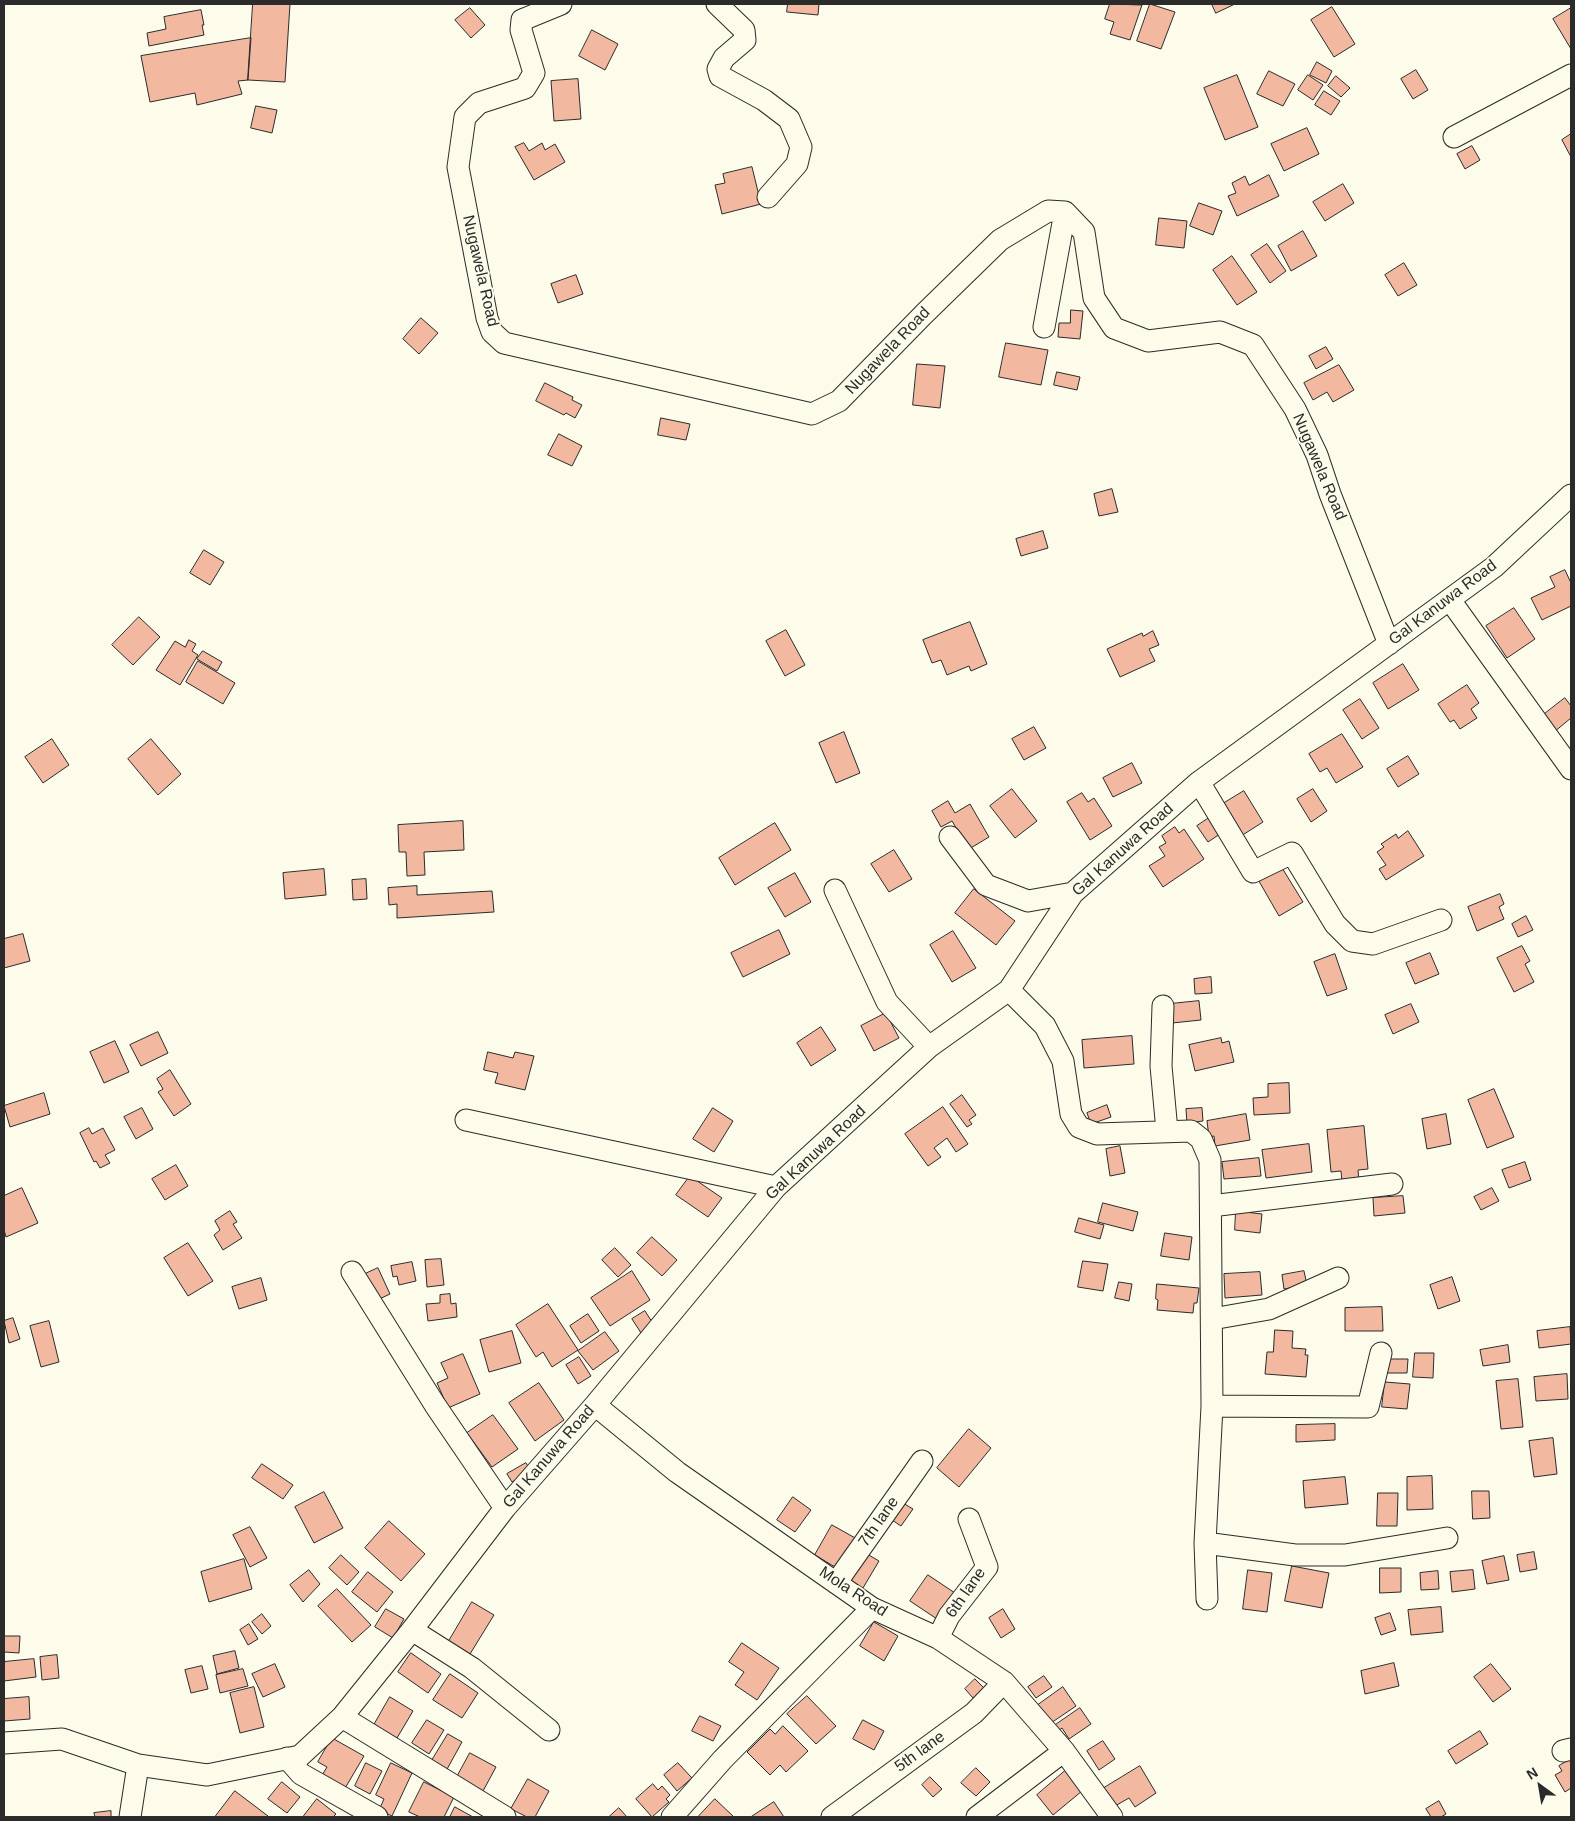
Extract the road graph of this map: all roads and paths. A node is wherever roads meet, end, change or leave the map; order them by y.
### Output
1 (561, 4) edge
2 (717, 4) edge
3 (1571, 75) edge
4 (1454, 138) dead end
5 (768, 196) dead end
6 (1065, 212) junction
7 (1044, 326) dead end
8 (1571, 496) edge
9 (1450, 600) junction
10 (1389, 644) junction
11 (1571, 769) edge
12 (1199, 782) junction
13 (950, 837) dead end
14 (835, 890) dead end
15 (1072, 893) junction
16 (1441, 920) dead end
17 (1009, 990) junction
18 (1164, 1006) dead end
19 (929, 1047) junction
20 (466, 1120) dead end
21 (1166, 1131) junction
22 (1392, 1184) dead end
23 (776, 1187) junction
24 (1212, 1206) junction
25 (352, 1272) dead end
26 (1338, 1278) dead end
27 (1212, 1319) junction
28 (1381, 1353) dead end
29 (595, 1405) junction
30 (1212, 1406) junction
31 (922, 1461) dead end
32 (505, 1508) junction
33 (969, 1519) dead end
34 (1446, 1538) dead end
35 (1205, 1543) junction
36 (836, 1583) junction
37 (1207, 1599) dead end
38 (872, 1608) junction
39 (412, 1630) junction
40 (938, 1638) junction
41 (1004, 1682) junction
42 (342, 1717) junction
43 (549, 1730) dead end
44 (4, 1743) edge
45 (1064, 1751) junction
46 (287, 1758) junction
47 (138, 1765) junction
48 (130, 1817) edge
49 (377, 1817) edge
50 (504, 1817) edge
51 (672, 1817) edge
52 (832, 1817) edge
53 (977, 1817) edge
54 (1112, 1817) edge

1 - 6 street, Nugawela Road
2 - 5 street
3 - 4 street
6 - 7 street
6 - 10 street, Nugawela Road
8 - 9 street, Gal Kanuwa Road
9 - 10 street, Gal Kanuwa Road
9 - 11 street
10 - 12 street, Gal Kanuwa Road
12 - 15 street, Gal Kanuwa Road
12 - 16 street
13 - 15 street
14 - 19 street
15 - 17 street, Gal Kanuwa Road
17 - 19 street, Gal Kanuwa Road
17 - 21 street
18 - 21 street
19 - 23 street, Gal Kanuwa Road
20 - 23 street
21 - 24 street
22 - 24 street
23 - 29 street, Gal Kanuwa Road
24 - 27 street
25 - 32 street
26 - 27 street
27 - 30 street
28 - 30 street
29 - 32 street, Gal Kanuwa Road
29 - 36 street, Mola Road
30 - 35 street
31 - 36 street, 7th lane
32 - 39 street, Gal Kanuwa Road
33 - 40 street, 6th lane
34 - 35 street
35 - 37 street
36 - 38 street, Mola Road
38 - 40 street, Mola Road
38 - 51 street
39 - 42 street, Gal Kanuwa Road
39 - 43 street
40 - 41 street, Mola Road
41 - 45 street, Mola Road
41 - 52 street, 5th lane
42 - 46 street, Gal Kanuwa Road
42 - 50 street
44 - 47 street, Gal Kanuwa Road
45 - 53 street
45 - 54 street, Mola Road
46 - 47 street, Gal Kanuwa Road
46 - 49 street
47 - 48 street

